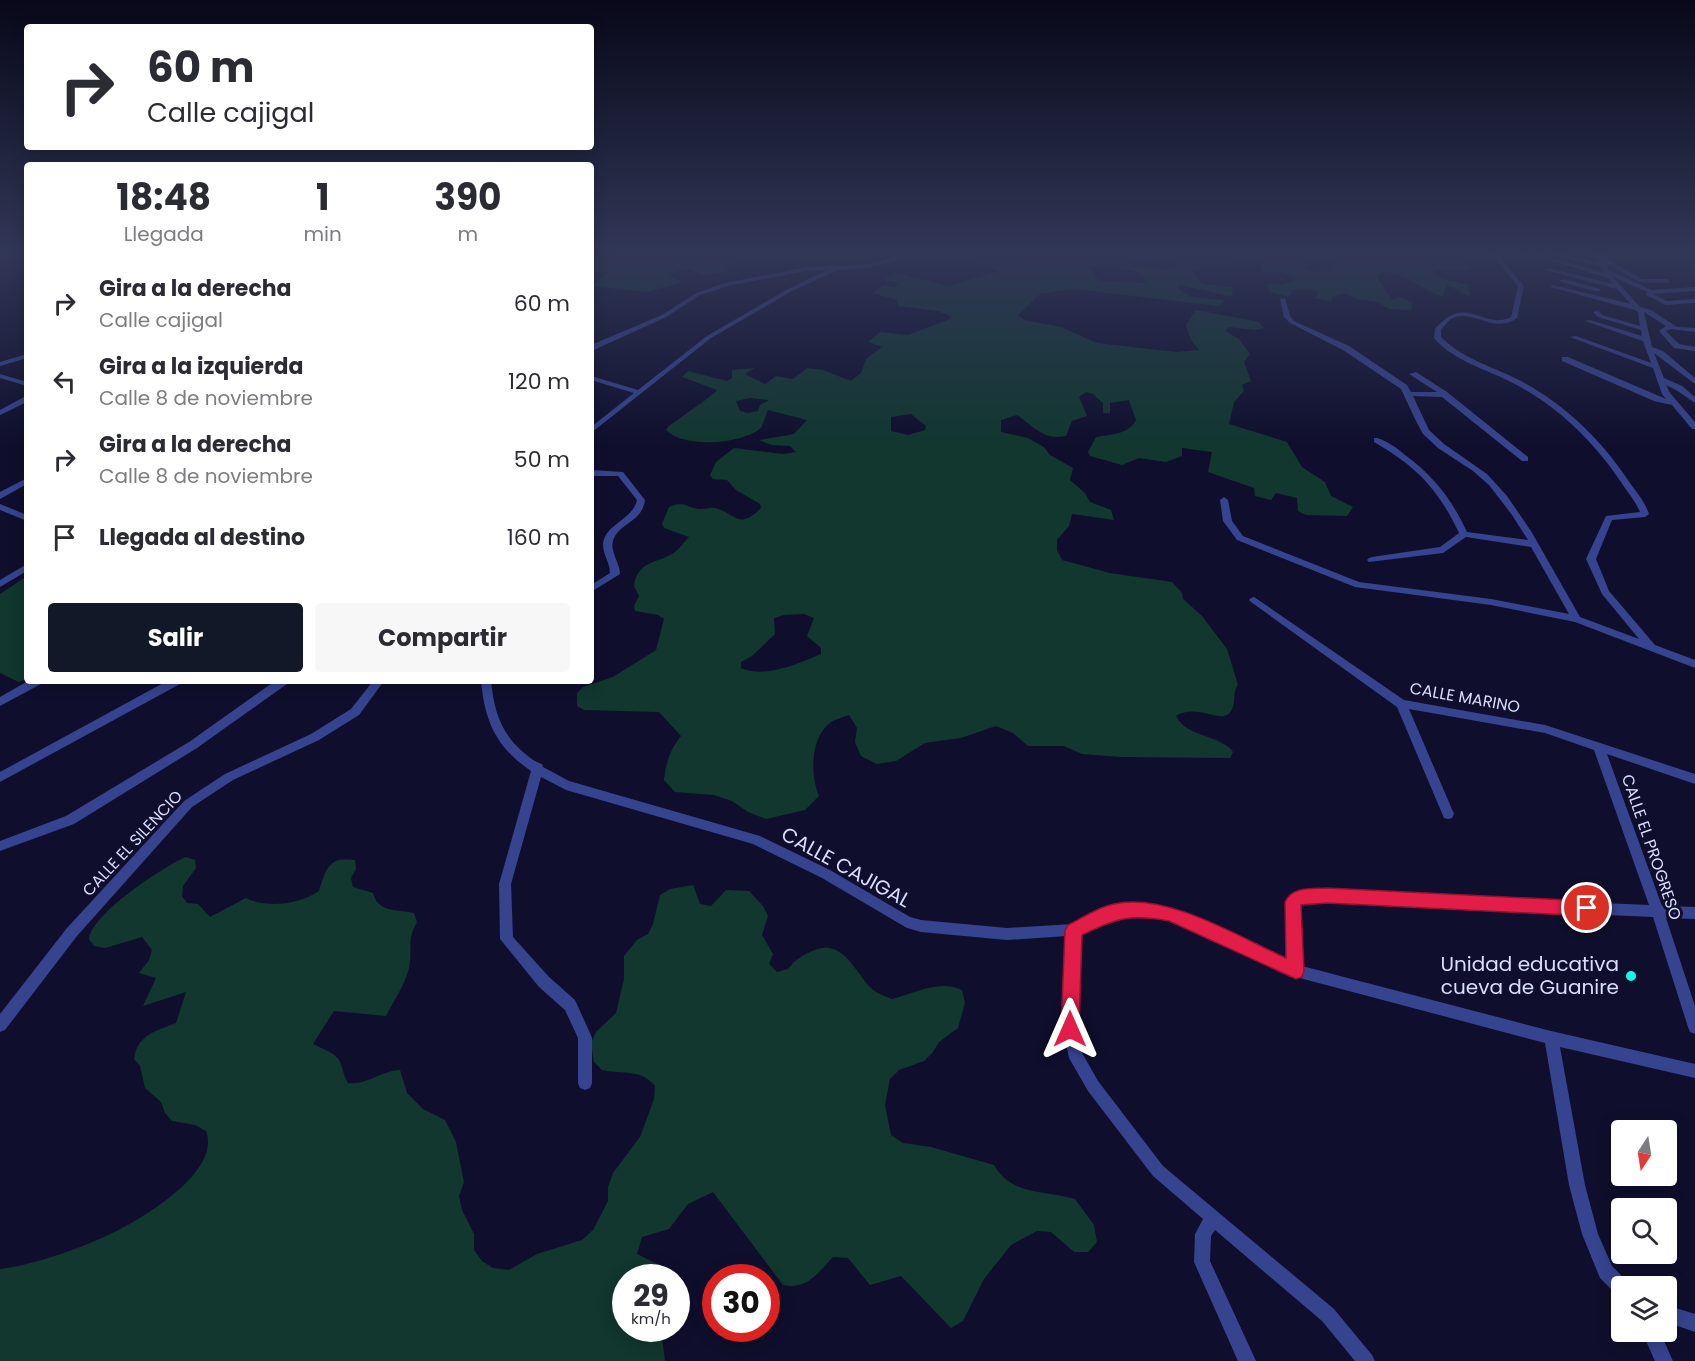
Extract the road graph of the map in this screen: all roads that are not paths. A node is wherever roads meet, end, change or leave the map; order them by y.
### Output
1 (658, 319) edge
2 (742, 319) edge
3 (1289, 319) edge
4 (1448, 319) edge
5 (1478, 319) edge
6 (1512, 319) edge
7 (1609, 319) edge
8 (1641, 319) edge
9 (1660, 319) edge
10 (1588, 321) dead end
11 (1670, 327) junction
12 (1644, 329) junction
13 (1695, 330) edge
14 (1574, 337) dead end
15 (1648, 344) junction
16 (594, 347) edge
17 (1695, 349) edge
18 (24, 357) edge
19 (1565, 359) dead end
20 (0, 364) edge
21 (1656, 367) junction
22 (1413, 374) dead end
23 (0, 376) edge
24 (594, 379) edge
25 (1660, 379) junction
26 (1695, 382) edge
27 (24, 383) edge
28 (638, 392) junction
29 (1410, 394) junction
30 (1444, 394) junction
31 (24, 401) edge
32 (1695, 401) edge
33 (1672, 403) junction
34 (0, 413) edge
35 (1695, 427) edge
36 (594, 428) edge
37 (1377, 440) dead end
38 (1525, 459) dead end
39 (594, 473) edge
40 (24, 482) edge
41 (0, 496) edge
42 (1224, 500) dead end
43 (0, 507) edge
44 (24, 517) edge
45 (1464, 534) junction
46 (1532, 544) junction
47 (1372, 560) dead end
48 (24, 569) edge
49 (0, 584) edge
50 (594, 587) edge
51 (1254, 600) dead end
52 (1577, 619) junction
53 (1650, 645) junction
54 (1695, 664) edge
55 (32, 684) edge
56 (170, 684) edge
57 (278, 684) edge
58 (377, 684) edge
59 (486, 684) edge
60 (0, 702) edge
61 (1401, 704) junction
62 (1599, 747) junction
63 (538, 767) junction
64 (0, 777) edge
65 (1695, 779) edge
66 (1448, 814) dead end
67 (0, 846) edge
68 (1658, 912) junction
69 (1695, 913) edge
70 (1074, 930) junction
71 (1296, 971) junction
72 (0, 1025) edge
73 (1695, 1027) edge
74 (1551, 1038) junction
75 (1695, 1071) edge
76 (585, 1083) dead end
77 (1213, 1218) junction
78 (1611, 1277) edge
79 (1677, 1317) edge
80 (1695, 1323) edge
81 (1655, 1342) edge
82 (1247, 1361) edge
83 (1366, 1361) edge
84 (1664, 1361) edge

1 - 16 street
2 - 28 street
3 - 29 street
4 - 53 street
5 - 6 street
7 - 12 street
8 - 12 street
9 - 11 street
10 - 15 street
11 - 13 street
11 - 17 street
12 - 15 street
14 - 21 street
15 - 21 street
15 - 26 street
18 - 20 street
19 - 33 street
21 - 25 street
22 - 30 street
23 - 27 street
24 - 28 street
25 - 32 street
25 - 33 street
28 - 36 street
29 - 30 street
29 - 46 street
30 - 38 street
31 - 34 street
33 - 35 street
37 - 45 street
39 - 50 street
40 - 41 street
42 - 52 street
43 - 44 street
45 - 46 street
45 - 47 street
46 - 52 street
48 - 49 street
51 - 61 street, CALLE MARINO
52 - 53 street
53 - 54 street
55 - 60 street
56 - 64 street
57 - 67 street
58 - 72 street, CALLE EL SILENCIO
59 - 63 street, CALLE CAJIGAL
61 - 62 street, CALLE MARINO
61 - 66 street
62 - 65 street, CALLE MARINO
62 - 68 street, CALLE EL PROGRESO
63 - 70 street, CALLE CAJIGAL
63 - 76 street
68 - 69 street
68 - 71 street
68 - 73 street, CALLE EL PROGRESO
70 - 71 street, CALLE CAJIGAL
70 - 77 street
71 - 74 street, CALLE CAJIGAL
74 - 75 street, CALLE CAJIGAL
74 - 78 street
77 - 82 street
77 - 83 street
79 - 80 street
81 - 84 street

